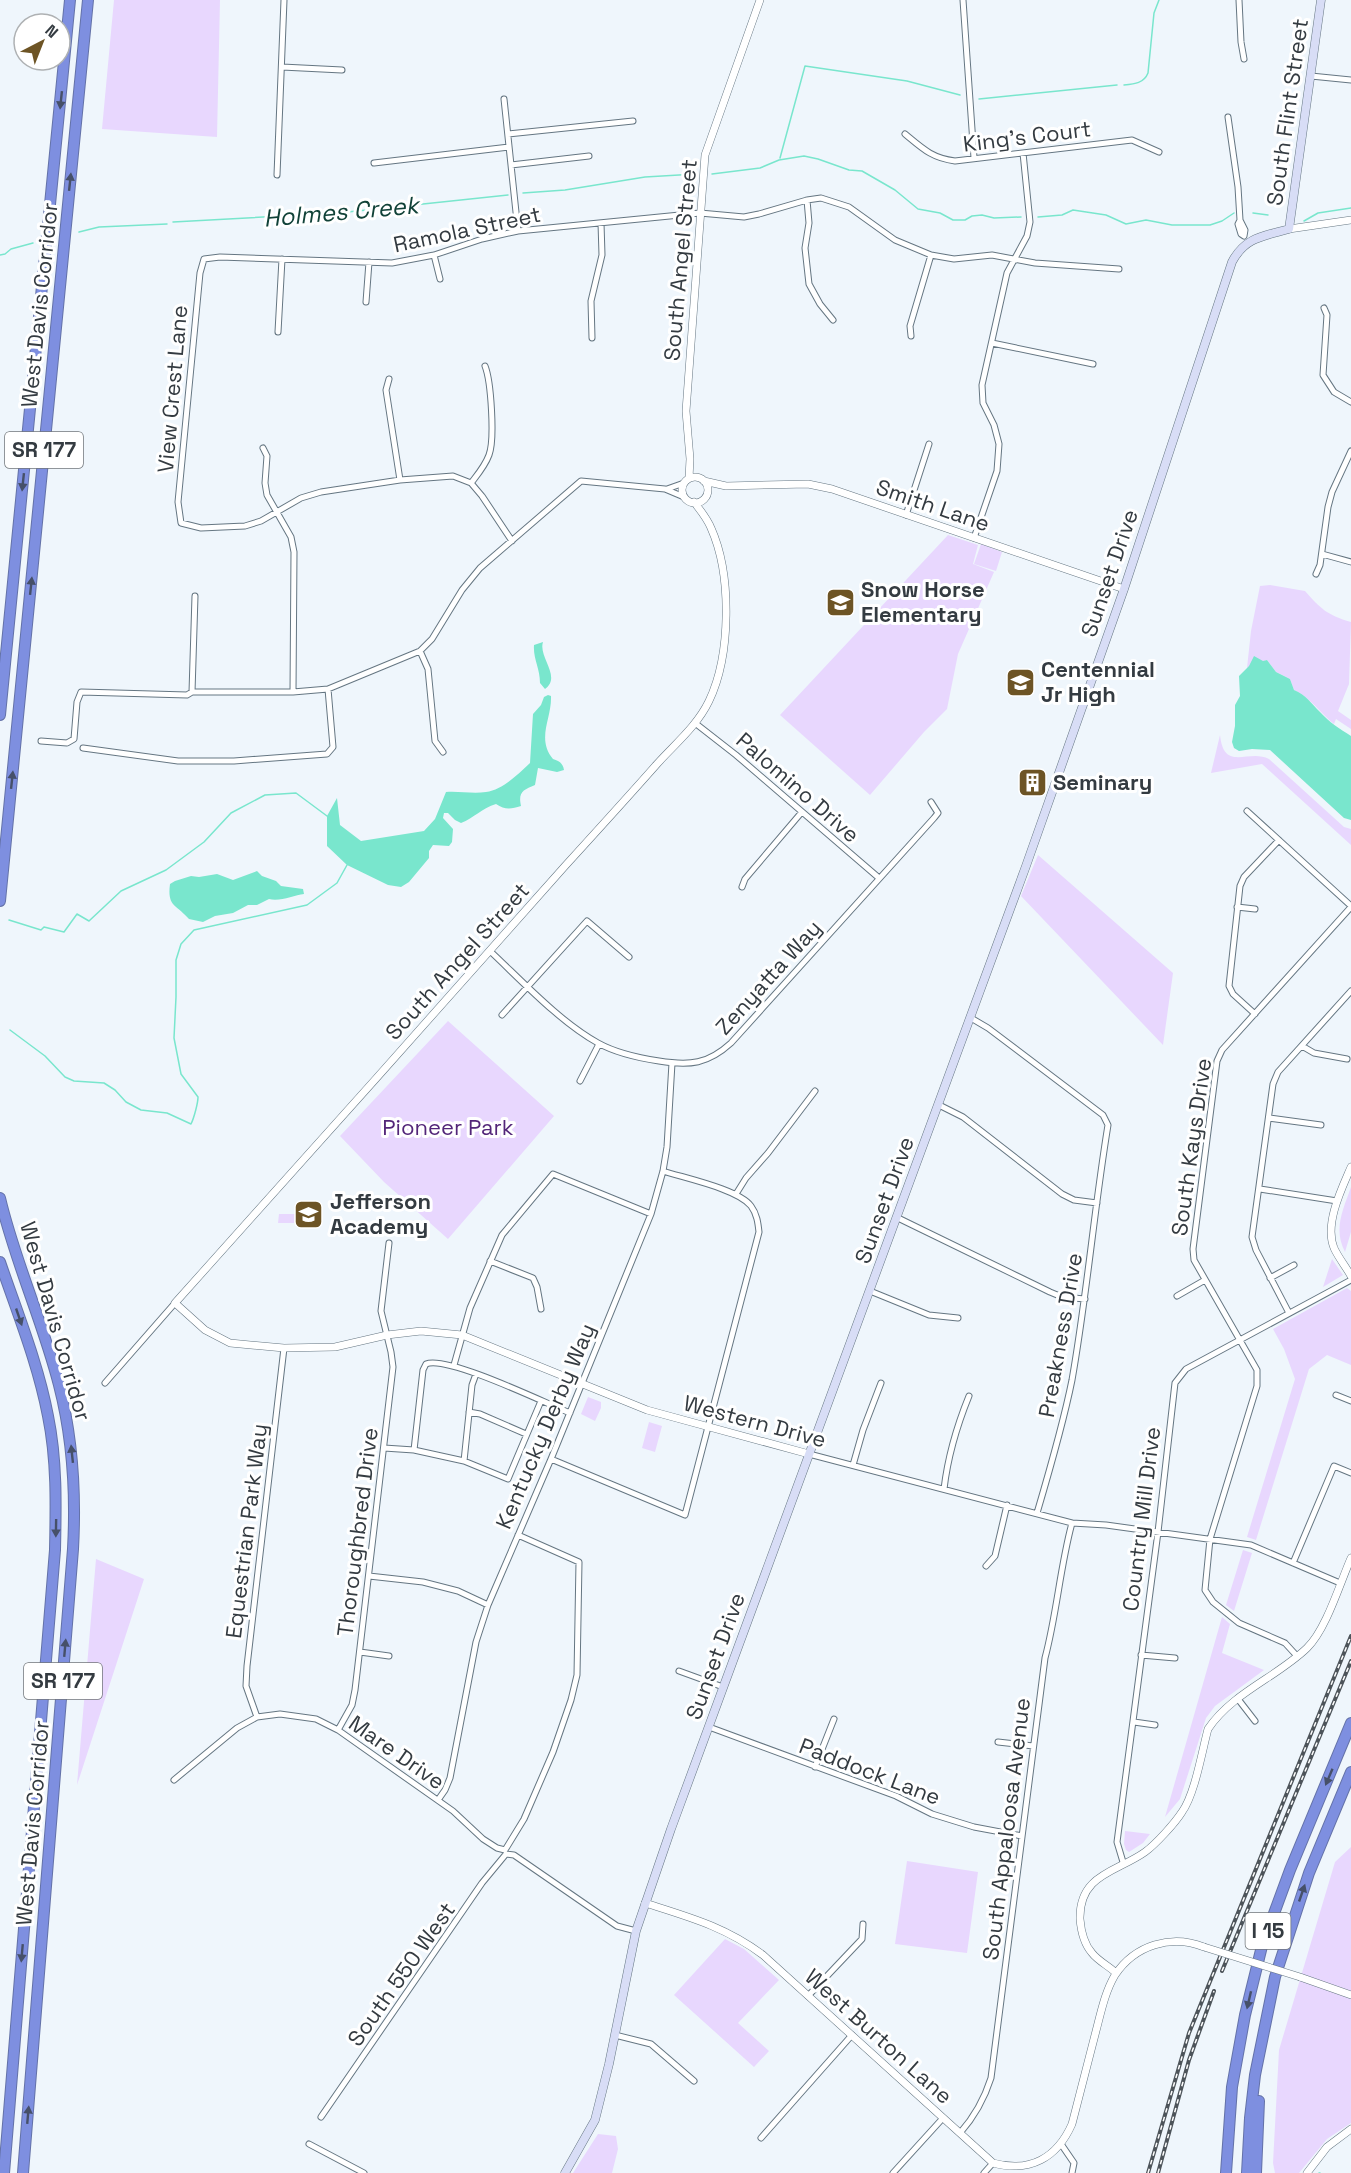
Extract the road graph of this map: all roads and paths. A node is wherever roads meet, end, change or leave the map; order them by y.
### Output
1 (70, 0) edge
2 (88, 0) edge
3 (284, 0) edge
4 (760, 0) edge
5 (963, 0) edge
6 (1239, 0) edge
7 (1321, 0) edge
8 (1244, 59) dead end
9 (282, 68) junction
10 (342, 70) dead end
11 (1311, 76) junction
12 (1351, 80) edge
13 (504, 99) dead end
14 (1228, 117) dead end
15 (633, 121) dead end
16 (508, 134) junction
17 (905, 134) dead end
18 (509, 147) junction
19 (1159, 152) dead end
20 (1023, 153) junction
21 (589, 156) dead end
22 (974, 158) junction
23 (374, 163) dead end
24 (511, 165) junction
25 (277, 175) dead end
26 (807, 200) junction
27 (700, 213) junction
28 (1351, 220) edge
29 (601, 223) junction
30 (1289, 230) junction
31 (518, 231) junction
32 (1246, 239) junction
33 (434, 255) junction
34 (931, 255) junction
35 (204, 259) joint
36 (282, 259) junction
37 (1014, 259) junction
38 (369, 262) junction
39 (1119, 269) dead end
40 (440, 279) dead end
41 (366, 303) dead end
42 (1324, 308) dead end
43 (833, 320) dead end
44 (278, 332) dead end
45 (911, 336) dead end
46 (592, 338) dead end
47 (992, 343) junction
48 (1093, 364) dead end
49 (485, 366) dead end
50 (389, 379) dead end
51 (1351, 402) edge
52 (929, 444) dead end
53 (263, 448) dead end
54 (1351, 451) edge
55 (690, 459) junction
56 (703, 479) junction
57 (400, 480) junction
58 (686, 480) junction
59 (471, 483) junction
60 (726, 486) junction
61 (665, 489) junction
62 (684, 497) junction
63 (705, 497) junction
64 (694, 502) junction
65 (276, 512) junction
66 (906, 515) junction
67 (707, 519) junction
68 (974, 538) junction
69 (512, 541) junction
70 (1322, 554) junction
71 (1351, 561) edge
72 (1316, 574) dead end
73 (1124, 589) junction
74 (195, 596) dead end
75 (420, 651) junction
76 (328, 689) junction
77 (192, 692) junction
78 (293, 692) junction
79 (0, 715) edge
80 (695, 723) junction
81 (41, 741) dead end
82 (83, 748) dead end
83 (443, 752) dead end
84 (931, 802) dead end
85 (1248, 811) dead end
86 (801, 813) junction
87 (1279, 840) junction
88 (879, 878) junction
89 (742, 887) dead end
90 (0, 901) edge
91 (1351, 906) edge
92 (1237, 907) junction
93 (1255, 909) dead end
94 (490, 951) junction
95 (629, 957) dead end
96 (528, 986) junction
97 (1351, 991) edge
98 (1255, 1014) junction
99 (502, 1015) dead end
100 (971, 1018) junction
101 (599, 1044) junction
102 (1302, 1046) junction
103 (1347, 1059) dead end
104 (672, 1063) junction
105 (580, 1081) dead end
106 (815, 1091) dead end
107 (939, 1105) junction
108 (1269, 1118) junction
109 (1321, 1125) dead end
110 (1351, 1167) edge
111 (663, 1171) junction
112 (1260, 1189) junction
113 (736, 1194) junction
114 (0, 1198) edge
115 (1337, 1201) junction
116 (1097, 1203) junction
117 (651, 1214) junction
118 (898, 1218) junction
119 (389, 1243) dead end
120 (490, 1261) junction
121 (0, 1262) edge
122 (1294, 1265) dead end
123 (1270, 1278) junction
124 (1351, 1278) edge
125 (1204, 1280) junction
126 (870, 1291) junction
127 (1178, 1296) dead end
128 (1085, 1299) junction
129 (175, 1303) junction
130 (541, 1309) dead end
131 (1289, 1313) junction
132 (958, 1318) dead end
133 (387, 1335) junction
134 (462, 1335) junction
135 (1240, 1340) junction
136 (284, 1348) junction
137 (454, 1365) junction
138 (476, 1374) junction
139 (105, 1383) dead end
140 (580, 1383) junction
141 (881, 1383) dead end
142 (1336, 1395) dead end
143 (969, 1396) dead end
144 (541, 1401) junction
145 (1351, 1401) edge
146 (469, 1412) junction
147 (570, 1413) junction
148 (707, 1427) junction
149 (526, 1434) junction
150 (384, 1448) junction
151 (414, 1450) junction
152 (809, 1454) junction
153 (551, 1459) junction
154 (464, 1461) junction
155 (853, 1465) junction
156 (1351, 1473) edge
157 (944, 1489) junction
158 (1007, 1505) junction
159 (1037, 1513) junction
160 (1072, 1523) junction
161 (1158, 1532) junction
162 (518, 1535) junction
163 (1210, 1539) junction
164 (1351, 1558) edge
165 (1293, 1563) junction
166 (986, 1566) dead end
167 (369, 1576) junction
168 (1340, 1583) junction
169 (488, 1605) junction
170 (360, 1652) junction
171 (1141, 1655) junction
172 (389, 1656) dead end
173 (1297, 1656) junction
174 (1175, 1658) dead end
175 (679, 1671) dead end
176 (723, 1687) junction
177 (1239, 1699) junction
178 (257, 1717) junction
179 (834, 1719) dead end
180 (1255, 1720) dead end
181 (1134, 1722) junction
182 (1351, 1723) edge
183 (1155, 1725) dead end
184 (709, 1726) junction
185 (338, 1730) junction
186 (998, 1742) dead end
187 (1033, 1746) junction
188 (815, 1767) junction
189 (1351, 1772) edge
190 (174, 1779) dead end
191 (438, 1800) junction
192 (1022, 1836) junction
193 (506, 1852) junction
194 (1123, 1862) junction
195 (645, 1903) junction
196 (863, 1924) dead end
197 (636, 1931) junction
198 (1116, 1973) junction
199 (1272, 1989) junction
200 (1351, 1995) edge
201 (808, 1996) junction
202 (615, 2035) junction
203 (852, 2035) junction
204 (694, 2081) dead end
205 (321, 2117) dead end
206 (943, 2118) junction
207 (1351, 2129) edge
208 (960, 2133) junction
209 (761, 2138) dead end
210 (309, 2144) dead end
211 (1061, 2144) junction
212 (993, 2163) junction
213 (4, 2173) edge
214 (23, 2173) edge
215 (364, 2173) edge
216 (565, 2173) edge
217 (893, 2173) edge
218 (984, 2173) edge
219 (1072, 2173) edge
220 (1225, 2173) edge
221 (1247, 2173) edge
222 (1256, 2173) edge
223 (1306, 2173) edge

1 -> 79 highway, West Davis Corridor / SR 177
90 -> 2 highway, West Davis Corridor / SR 177
3 - 9 street
4 - 27 street, South Angel Street
5 - 22 street
6 - 8 street
7 - 11 main road, South Flint Street
9 - 10 street
9 - 25 street
11 - 12 street
11 - 30 main road, South Flint Street
13 - 16 street
14 - 32 street
15 - 16 street
16 - 18 street
17 - 22 street, King's Court
18 - 23 street
18 - 24 street
19 - 20 street, King's Court
20 - 22 street, King's Court
20 - 37 street
21 - 24 street
24 - 31 street
26 - 27 street, Ramola Street
26 - 34 street
26 - 43 street
27 - 29 street, Ramola Street
27 - 55 street, South Angel Street
28 - 30 street
29 - 31 street, Ramola Street
29 - 46 street
30 - 32 main road
31 - 33 street, Ramola Street
32 - 73 main road, Sunset Drive
33 - 38 street, Ramola Street
33 - 40 street
34 - 37 street
34 - 45 street
35 - 36 street, Ramola Street
35 - 65 street, View Crest Lane
36 - 38 street, Ramola Street
36 - 44 street
37 - 39 street
37 - 47 street
38 - 41 street
42 - 51 street
47 - 48 street
47 - 68 street
49 - 59 street
50 - 57 street
52 - 66 street
53 - 65 street
54 - 70 street
55 - 56 street, South Angel Street
55 - 58 street, South Angel Street
56 - 58 street
56 - 60 street, Smith Lane
56 - 63 street
57 - 59 street
57 - 65 street
58 - 61 street
58 - 62 street
59 - 69 street
60 - 63 street, Smith Lane
60 - 66 street, Smith Lane
61 - 62 street
61 - 69 street
62 - 64 street
63 - 64 street
63 - 67 street, South Angel Street
64 - 67 street, South Angel Street
65 - 78 street
66 - 68 street, Smith Lane
67 - 80 street, South Angel Street
68 - 73 street, Smith Lane
69 - 75 street
70 - 71 street
70 - 72 street
73 - 100 main road, Sunset Drive
74 - 77 street
75 - 76 street
75 - 83 street
76 - 78 street
76 - 82 street
77 - 78 street
77 - 81 street
80 - 86 street, Palomino Drive
80 - 94 street, South Angel Street
84 - 88 street, Zenyatta Way
85 - 87 street
86 - 88 street, Palomino Drive
86 - 89 street
87 - 91 street
87 - 92 street
88 - 104 street, Zenyatta Way
91 - 98 street, South Kays Drive
92 - 93 street
92 - 98 street
94 - 96 street, Zenyatta Way
94 - 129 street, South Angel Street
95 - 96 street
96 - 99 street
96 - 101 street, Zenyatta Way
97 - 102 street
98 - 125 street, South Kays Drive
100 - 107 main road, Sunset Drive
100 - 116 street, Preakness Drive
101 - 104 street, Zenyatta Way
101 - 105 street
102 - 103 street
102 - 108 street
104 - 111 street, Kentucky Derby Way
106 - 113 street
107 - 116 street
107 - 118 main road, Sunset Drive
108 - 109 street
108 - 112 street
110 - 115 street
111 - 113 street
111 - 117 street, Kentucky Derby Way
112 - 115 street
112 - 123 street
113 - 148 street
214 -> 114 highway, West Davis Corridor / SR 177
115 - 124 street
116 - 128 street, Preakness Drive
117 - 120 street
117 - 140 street, Kentucky Derby Way
118 - 126 main road, Sunset Drive
118 - 128 street
119 - 133 street, Thoroughbred Drive
120 - 130 street
120 - 134 street
121 -> 213 highway, West Davis Corridor / SR 177
122 - 123 street
123 - 131 street
124 - 131 street, Country Mill Drive
125 - 127 street
125 - 135 street, South Kays Drive
126 - 132 street
126 - 152 main road, Sunset Drive
128 - 159 street, Preakness Drive
129 - 136 street, Western Drive
129 - 139 street, South Angel Street
131 - 135 street, Country Mill Drive
133 - 134 street, Western Drive
133 - 136 street, Western Drive
133 - 150 street, Thoroughbred Drive
134 - 137 street
134 - 140 street, Western Drive
135 - 161 street, Country Mill Drive
135 - 163 street, South Kays Drive
136 - 178 street, Equestrian Park Way
137 - 138 street
137 - 151 street
138 - 144 street
138 - 146 street
140 - 147 street, Kentucky Derby Way
140 - 148 street, Western Drive
141 - 155 street
142 - 145 street
143 - 157 street
144 - 147 street
144 - 149 street
146 - 149 street
146 - 154 street
147 - 153 street, Kentucky Derby Way
148 - 152 street, Western Drive
148 - 153 street
149 - 154 street
150 - 151 street
150 - 167 street, Thoroughbred Drive
151 - 154 street
152 - 155 street, Western Drive
152 - 176 main road, Sunset Drive
153 - 162 street, Kentucky Derby Way
155 - 157 street, Western Drive
156 - 165 street
157 - 158 street, Western Drive
158 - 159 street, Western Drive
158 - 166 street
159 - 160 street, Western Drive
160 - 161 street, Western Drive
160 - 187 street, South Appaloosa Avenue
161 - 163 street, Western Drive
161 - 171 street, Country Mill Drive
162 - 169 street, Kentucky Derby Way
162 - 193 street, South 550 West
163 - 165 street, Western Drive
163 - 173 street, South Kays Drive
164 - 168 street
165 - 168 street, Western Drive
167 - 169 street
167 - 170 street, Thoroughbred Drive
168 - 173 street
169 - 191 street, Kentucky Derby Way
170 - 172 street
170 - 185 street, Thoroughbred Drive
171 - 174 street
171 - 181 street, Country Mill Drive
173 - 177 street
175 - 176 street
176 - 184 main road, Sunset Drive
177 - 180 street
177 - 194 street
178 - 185 street, Mare Drive
178 - 190 street
179 - 188 street
181 - 183 street
181 - 194 street, Country Mill Drive
182 -> 220 highway, I 15
184 - 188 street, Paddock Lane
184 - 195 main road, Sunset Drive
185 - 191 street, Mare Drive
186 - 187 street
187 - 192 street, South Appaloosa Avenue
188 - 192 street, Paddock Lane
199 -> 189 highway, I 15
191 - 193 street, Mare Drive
192 - 208 street, South Appaloosa Avenue
193 - 197 street, Mare Drive
193 - 205 street, South 550 West
194 - 198 street
195 - 197 main road, Sunset Drive
195 - 201 street, West Burton Lane
196 - 201 street
197 - 202 main road, Sunset Drive
198 - 200 street, bridge
198 - 211 street, West Burton Lane
199 - 221 highway, I 15
199 - 222 highway
201 - 203 street, West Burton Lane
202 - 204 street
202 - 216 main road, Sunset Drive
203 - 206 street, West Burton Lane
203 - 209 street
206 - 208 street, West Burton Lane
206 - 217 street
207 - 223 street
208 - 212 street, West Burton Lane
210 - 215 street
211 - 212 street, West Burton Lane
211 - 219 street
212 - 218 street

